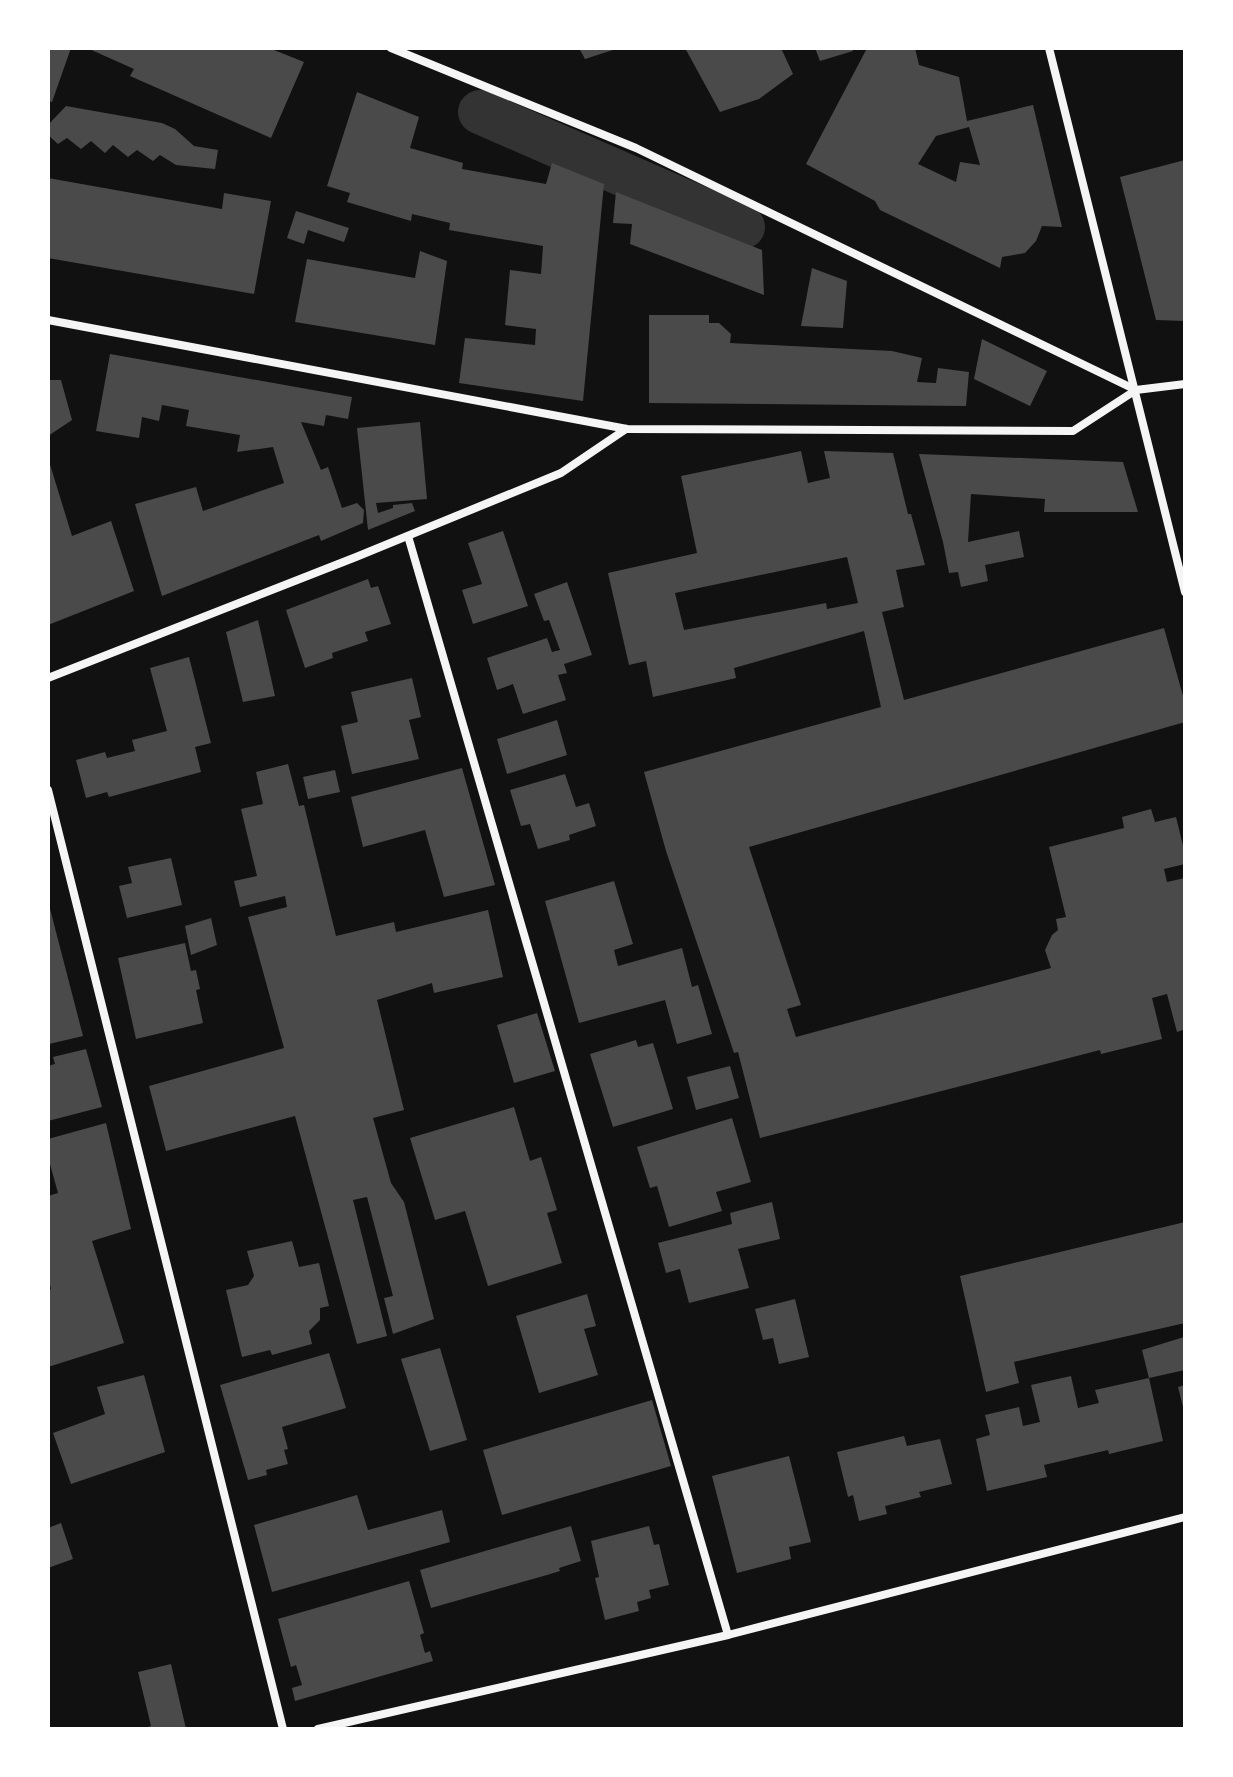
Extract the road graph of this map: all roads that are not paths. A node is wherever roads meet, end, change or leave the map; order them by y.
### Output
1 (391, 48) edge
2 (1049, 48) edge
3 (48, 320) edge
4 (1185, 384) edge
5 (1136, 390) junction
6 (627, 429) junction
7 (408, 536) junction
8 (1185, 592) edge
9 (48, 678) edge
10 (48, 790) edge
11 (1185, 1517) edge
12 (728, 1635) junction
13 (283, 1729) edge
14 (318, 1729) edge

1 - 5 street
2 - 5 street
3 - 6 street
4 - 5 street
5 - 6 street
5 - 8 street
6 - 7 street
7 - 9 street
7 - 12 street
10 - 13 street
11 - 12 street
12 - 14 street

